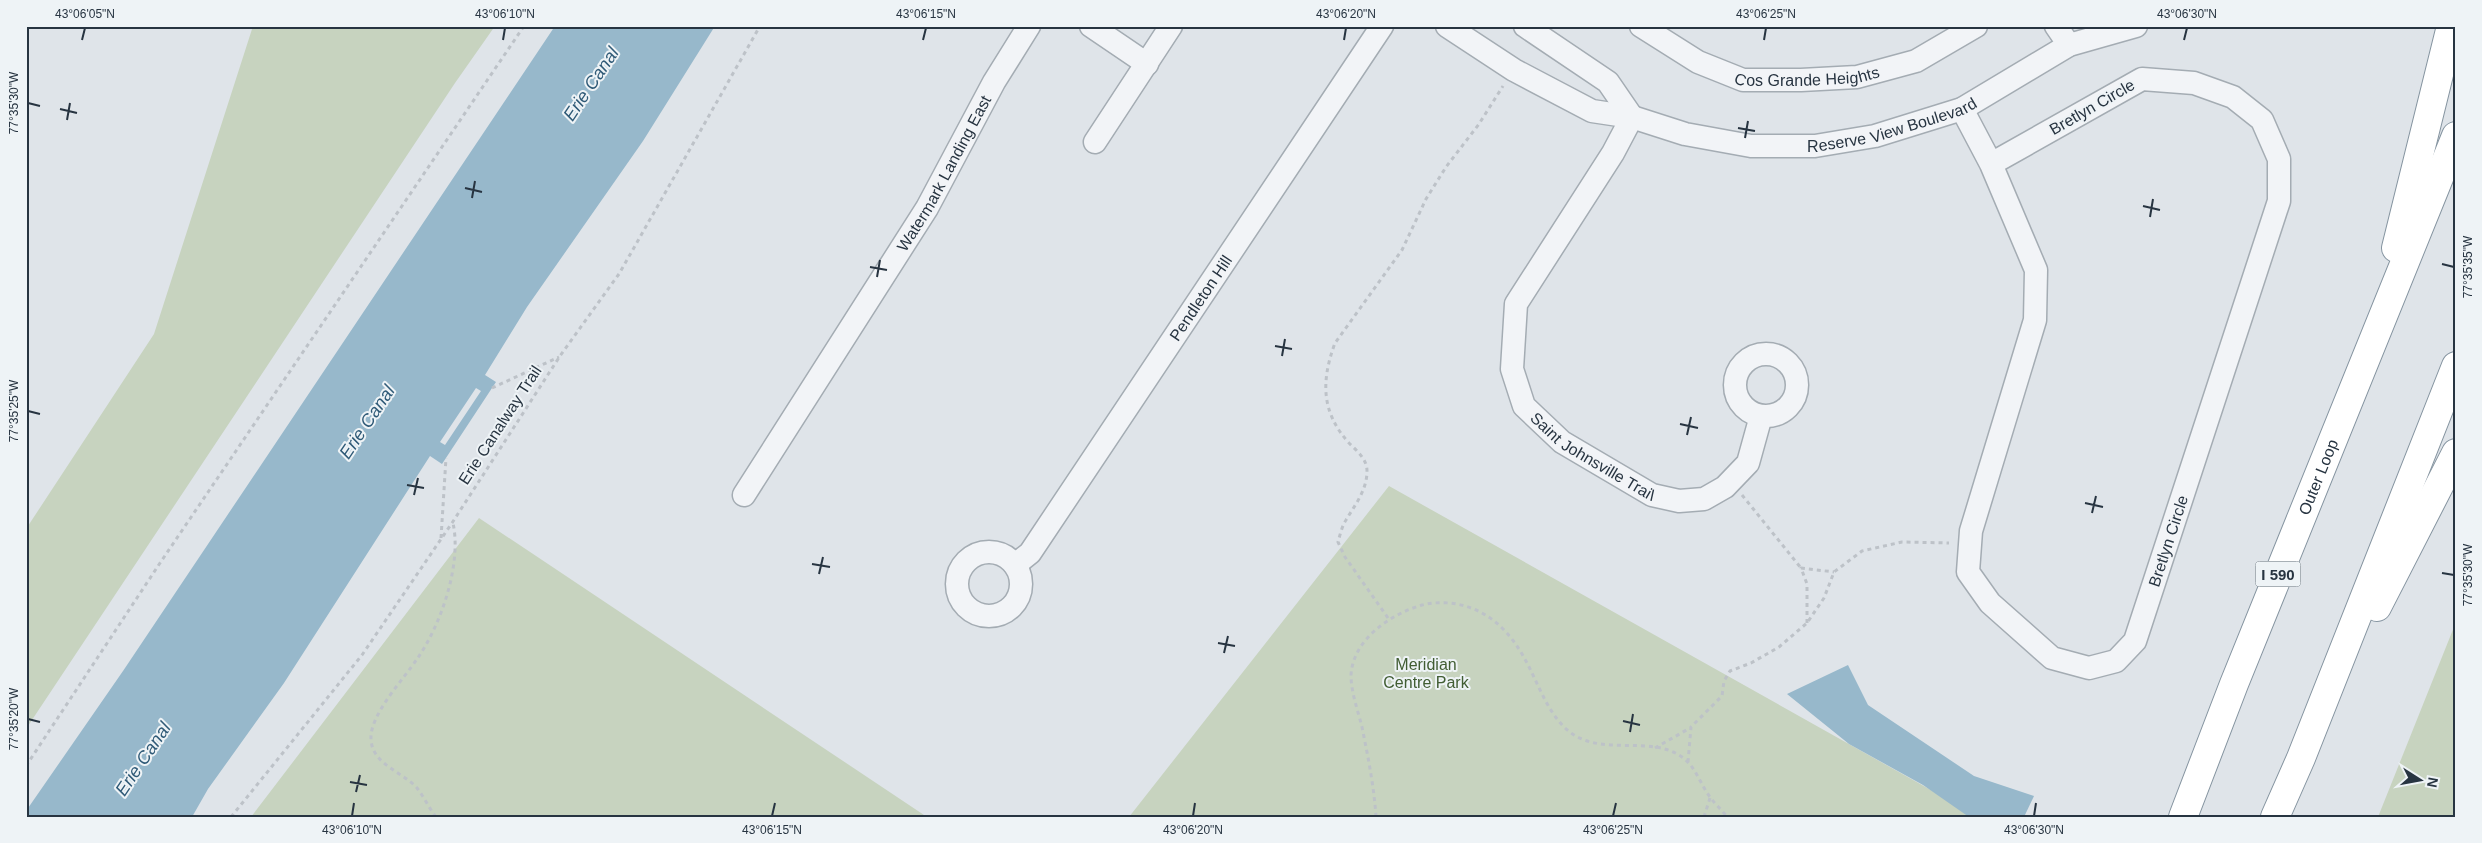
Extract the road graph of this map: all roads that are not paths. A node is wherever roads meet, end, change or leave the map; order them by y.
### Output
1 (1029, 26) edge
2 (1091, 26) edge
3 (1171, 26) edge
4 (1382, 26) edge
5 (1447, 26) edge
6 (1525, 26) edge
7 (1641, 26) edge
8 (1976, 26) edge
9 (2056, 26) edge
10 (2136, 26) edge
11 (2452, 26) edge
12 (2069, 45) junction
13 (1147, 64) junction
14 (1962, 109) junction
15 (1632, 117) junction
16 (2456, 136) edge
17 (1095, 142) dead end
18 (1991, 164) junction
19 (2376, 332) junction
20 (2456, 366) edge
21 (1761, 416) dead end
22 (2456, 453) edge
23 (744, 495) dead end
24 (1015, 565) dead end
25 (2300, 758) junction
26 (2183, 817) edge
27 (2275, 817) edge

1 - 23 street, Watermark Landing East
2 - 13 street
3 - 13 street
4 - 24 street, Pendleton Hill
5 - 15 street, Reserve View Boulevard
6 - 15 street
7 - 8 street, Cos Grande Heights
9 - 12 street
10 - 12 street, Reserve View Boulevard
11 - 19 highway
12 - 14 street, Reserve View Boulevard
13 - 17 street
14 - 15 street, Reserve View Boulevard
14 - 18 street, Bretlyn Circle
15 - 21 street, Saint Johnsville Trail
16 - 19 highway, Outer Loop / I 590
18 - 18 street, Bretlyn Circle
19 - 26 highway, Outer Loop / I 590
20 - 25 highway
22 - 25 highway
25 - 27 highway

